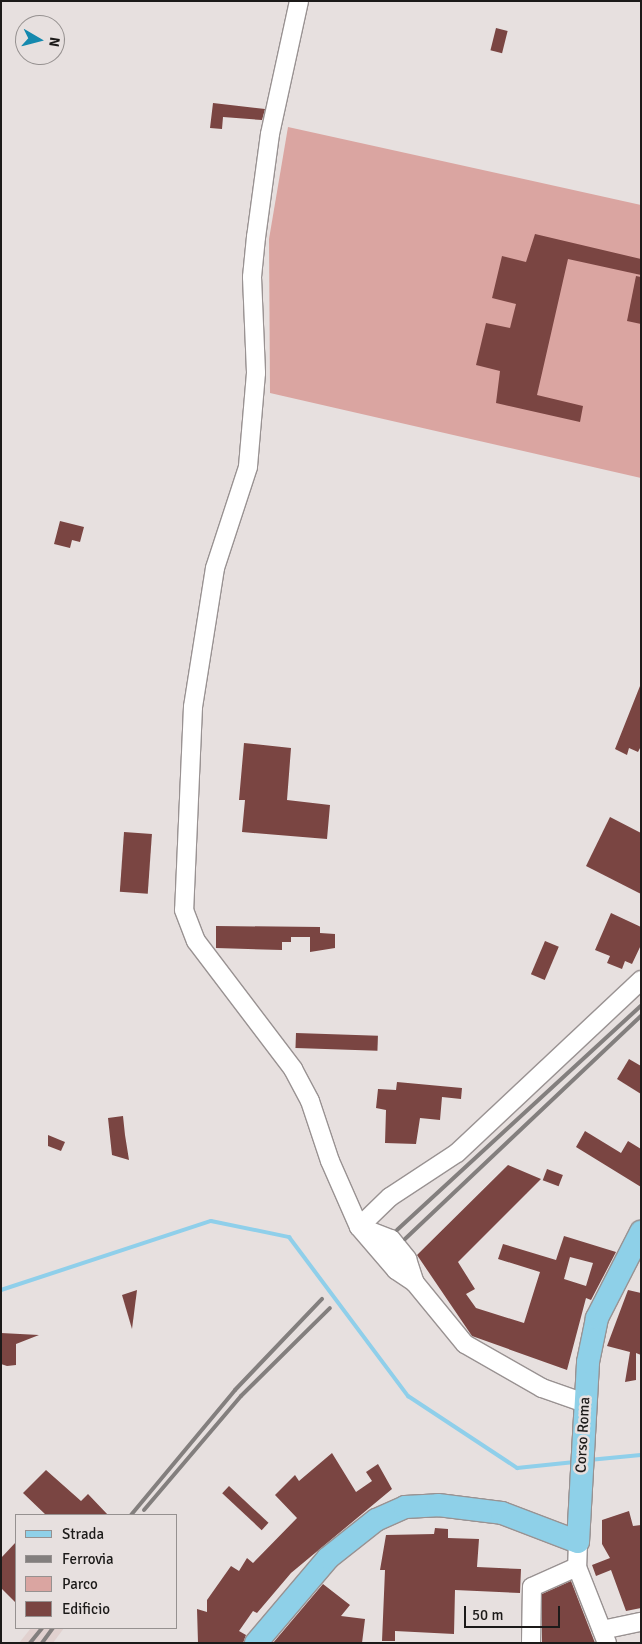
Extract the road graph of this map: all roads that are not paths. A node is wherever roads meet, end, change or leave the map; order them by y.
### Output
1 (299, 1) edge
2 (641, 980) edge
3 (359, 1227) junction
4 (641, 1232) edge
5 (585, 1403) junction
6 (578, 1542) junction
7 (577, 1567) junction
8 (641, 1622) edge
9 (605, 1636) edge
10 (256, 1643) edge
11 (531, 1643) edge

1 - 3 street
2 - 3 street
3 - 5 street
4 - 5 main road, Corso Roma
5 - 6 main road, Corso Roma
6 - 7 street, Corso Roma
6 - 10 main road
7 - 9 street, Corso Roma
7 - 11 street
8 - 9 street

